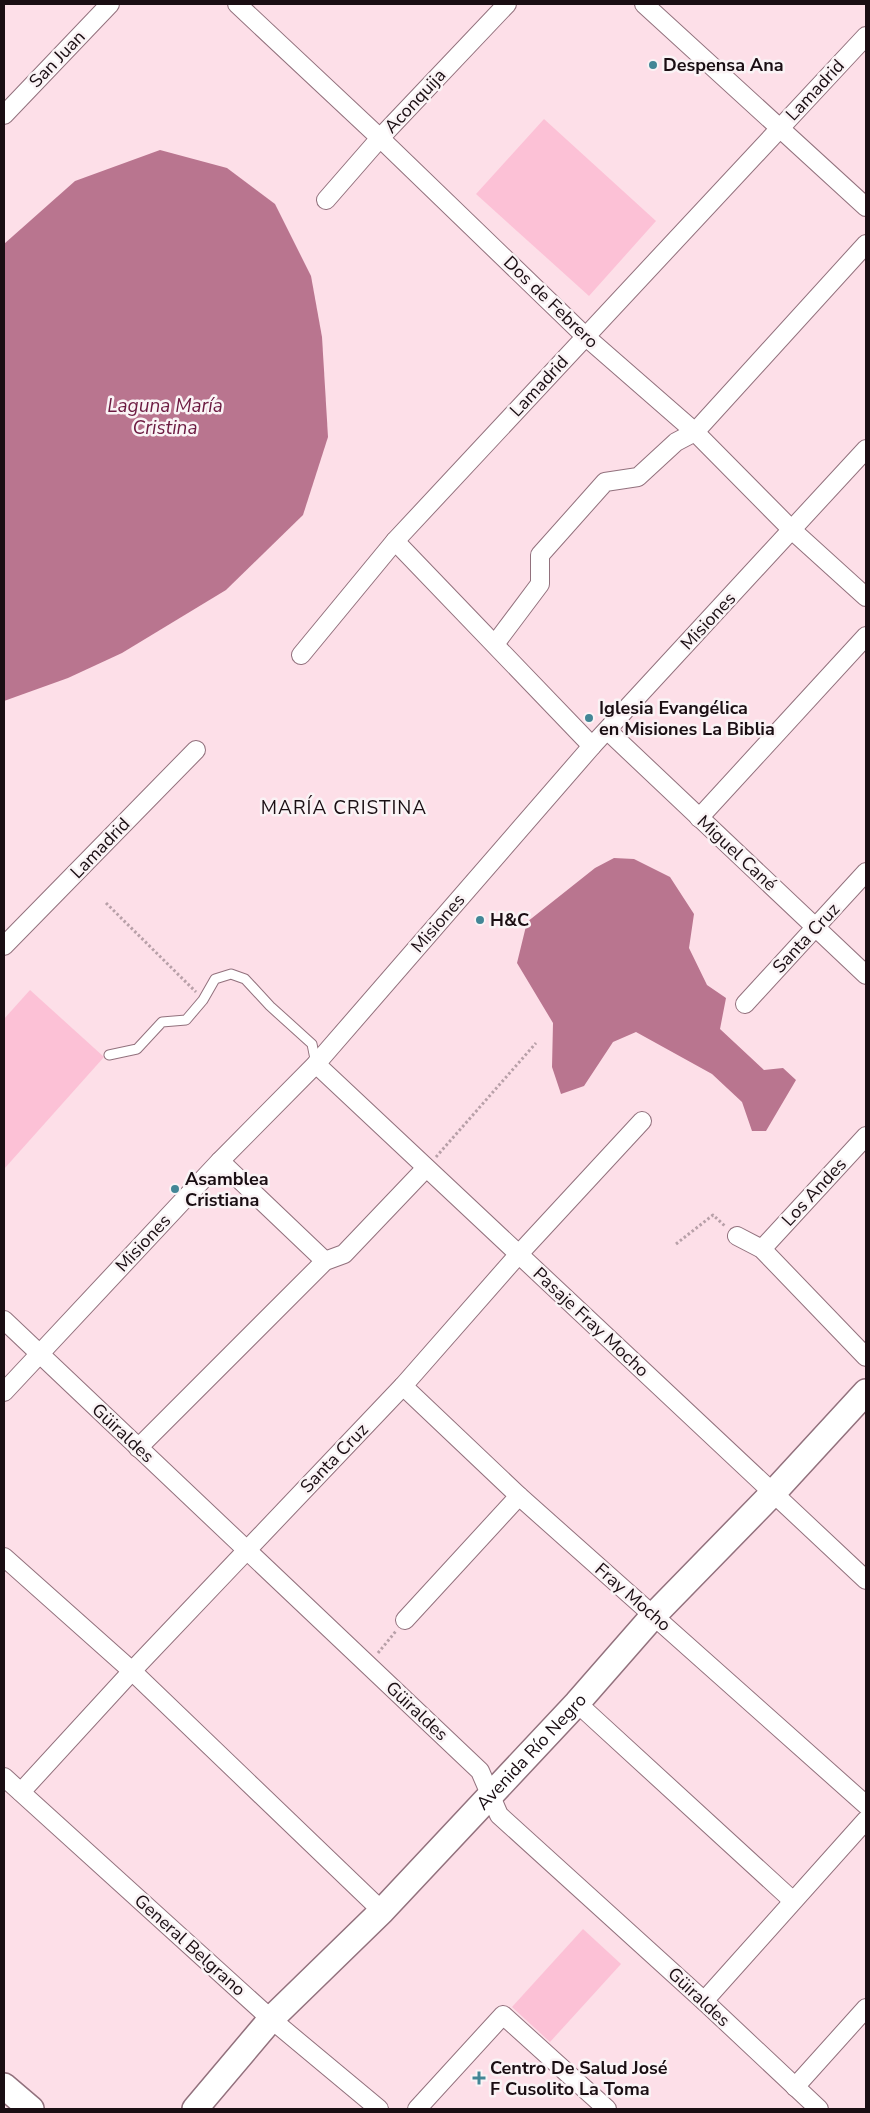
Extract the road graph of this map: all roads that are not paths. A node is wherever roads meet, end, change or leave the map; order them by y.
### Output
1 (110, 4) edge
2 (237, 4) edge
3 (507, 4) edge
4 (644, 4) edge
5 (866, 36) edge
6 (4, 114) edge
7 (780, 127) junction
8 (380, 138) junction
9 (326, 200) dead end
10 (866, 207) edge
11 (866, 244) edge
12 (585, 336) junction
13 (695, 432) junction
14 (866, 449) edge
15 (792, 530) junction
16 (395, 541) junction
17 (866, 597) edge
18 (866, 636) edge
19 (495, 644) junction
20 (301, 655) dead end
21 (608, 731) junction
22 (592, 746) junction
23 (196, 750) dead end
24 (699, 818) junction
25 (866, 872) edge
26 (815, 928) junction
27 (4, 946) edge
28 (866, 975) edge
29 (746, 1004) dead end
30 (108, 1055) dead end
31 (316, 1064) junction
32 (642, 1121) dead end
33 (866, 1136) edge
34 (220, 1161) junction
35 (426, 1168) junction
36 (737, 1236) road end
37 (762, 1249) junction
38 (518, 1255) junction
39 (325, 1261) junction
40 (4, 1320) edge
41 (39, 1353) junction
42 (866, 1357) edge
43 (403, 1386) junction
44 (4, 1392) edge
45 (866, 1392) edge
46 (138, 1448) junction
47 (774, 1492) junction
48 (519, 1496) junction
49 (247, 1550) junction
50 (4, 1556) edge
51 (866, 1580) edge
52 (654, 1615) junction
53 (405, 1620) road end
54 (132, 1670) junction
55 (577, 1703) junction
56 (4, 1777) edge
57 (21, 1792) junction
58 (491, 1794) junction
59 (866, 1805) edge
60 (866, 1820) edge
61 (792, 1900) junction
62 (382, 1911) junction
63 (704, 2001) junction
64 (866, 2008) edge
65 (271, 2019) junction
66 (4, 2086) edge
67 (795, 2087) junction
68 (31, 2109) edge
69 (195, 2109) edge
70 (380, 2109) edge
71 (417, 2109) edge
72 (607, 2109) edge
73 (818, 2109) edge

1 - 6 street, San Juan
2 - 8 street, Dos de Febrero
3 - 8 street, Aconquija
4 - 7 street
5 - 7 street, Lamadrid
7 - 10 street
7 - 12 street, Lamadrid
8 - 9 street, Aconquija
8 - 12 street, Dos de Febrero
11 - 13 street
12 - 13 street, Dos de Febrero
12 - 16 street, Lamadrid
13 - 15 street, Dos de Febrero
13 - 19 street
14 - 15 street, Misiones
15 - 17 street, Dos de Febrero
15 - 21 street, Misiones
16 - 19 street
16 - 20 street, Lamadrid
18 - 24 street
19 - 22 street
21 - 22 street, Misiones
21 - 24 street, Miguel Cané
22 - 31 street, Misiones
23 - 27 street, Lamadrid
24 - 26 street, Miguel Cané
25 - 26 street, Santa Cruz
26 - 28 street, Miguel Cané
26 - 29 street, Santa Cruz
30 - 31 lane
31 - 34 street, Misiones
31 - 35 street, Pasaje Fray Mocho
32 - 38 street, Santa Cruz
33 - 37 street, Los Andes
34 - 39 street
34 - 41 street, Misiones
35 - 38 street, Pasaje Fray Mocho
35 - 39 street
36 - 37 street
37 - 42 street
38 - 43 street, Santa Cruz
38 - 47 street, Pasaje Fray Mocho
39 - 46 street
40 - 41 street, Güiraldes
41 - 44 street, Misiones
41 - 46 street, Güiraldes
43 - 48 street, Fray Mocho
43 - 49 street, Santa Cruz
45 - 47 street, Avenida Río Negro
46 - 49 street, Güiraldes
47 - 51 street, Pasaje Fray Mocho
47 - 52 street, Avenida Río Negro
48 - 52 street, Fray Mocho
48 - 53 street
49 - 54 street, Santa Cruz
49 - 58 street, Güiraldes
50 - 54 street
52 - 55 street, Avenida Río Negro
52 - 59 street, Fray Mocho
54 - 57 street, Santa Cruz
54 - 62 street
55 - 58 street, Avenida Río Negro
55 - 61 street
56 - 57 street, General Belgrano
57 - 65 street, General Belgrano
58 - 62 street, Avenida Río Negro
58 - 63 street, Güiraldes
60 - 61 street
61 - 63 street
62 - 65 street, Avenida Río Negro
63 - 67 street, Güiraldes
64 - 67 street
65 - 69 street, Avenida Río Negro
65 - 70 street, General Belgrano
66 - 68 street
67 - 73 street, Güiraldes
71 - 72 street

